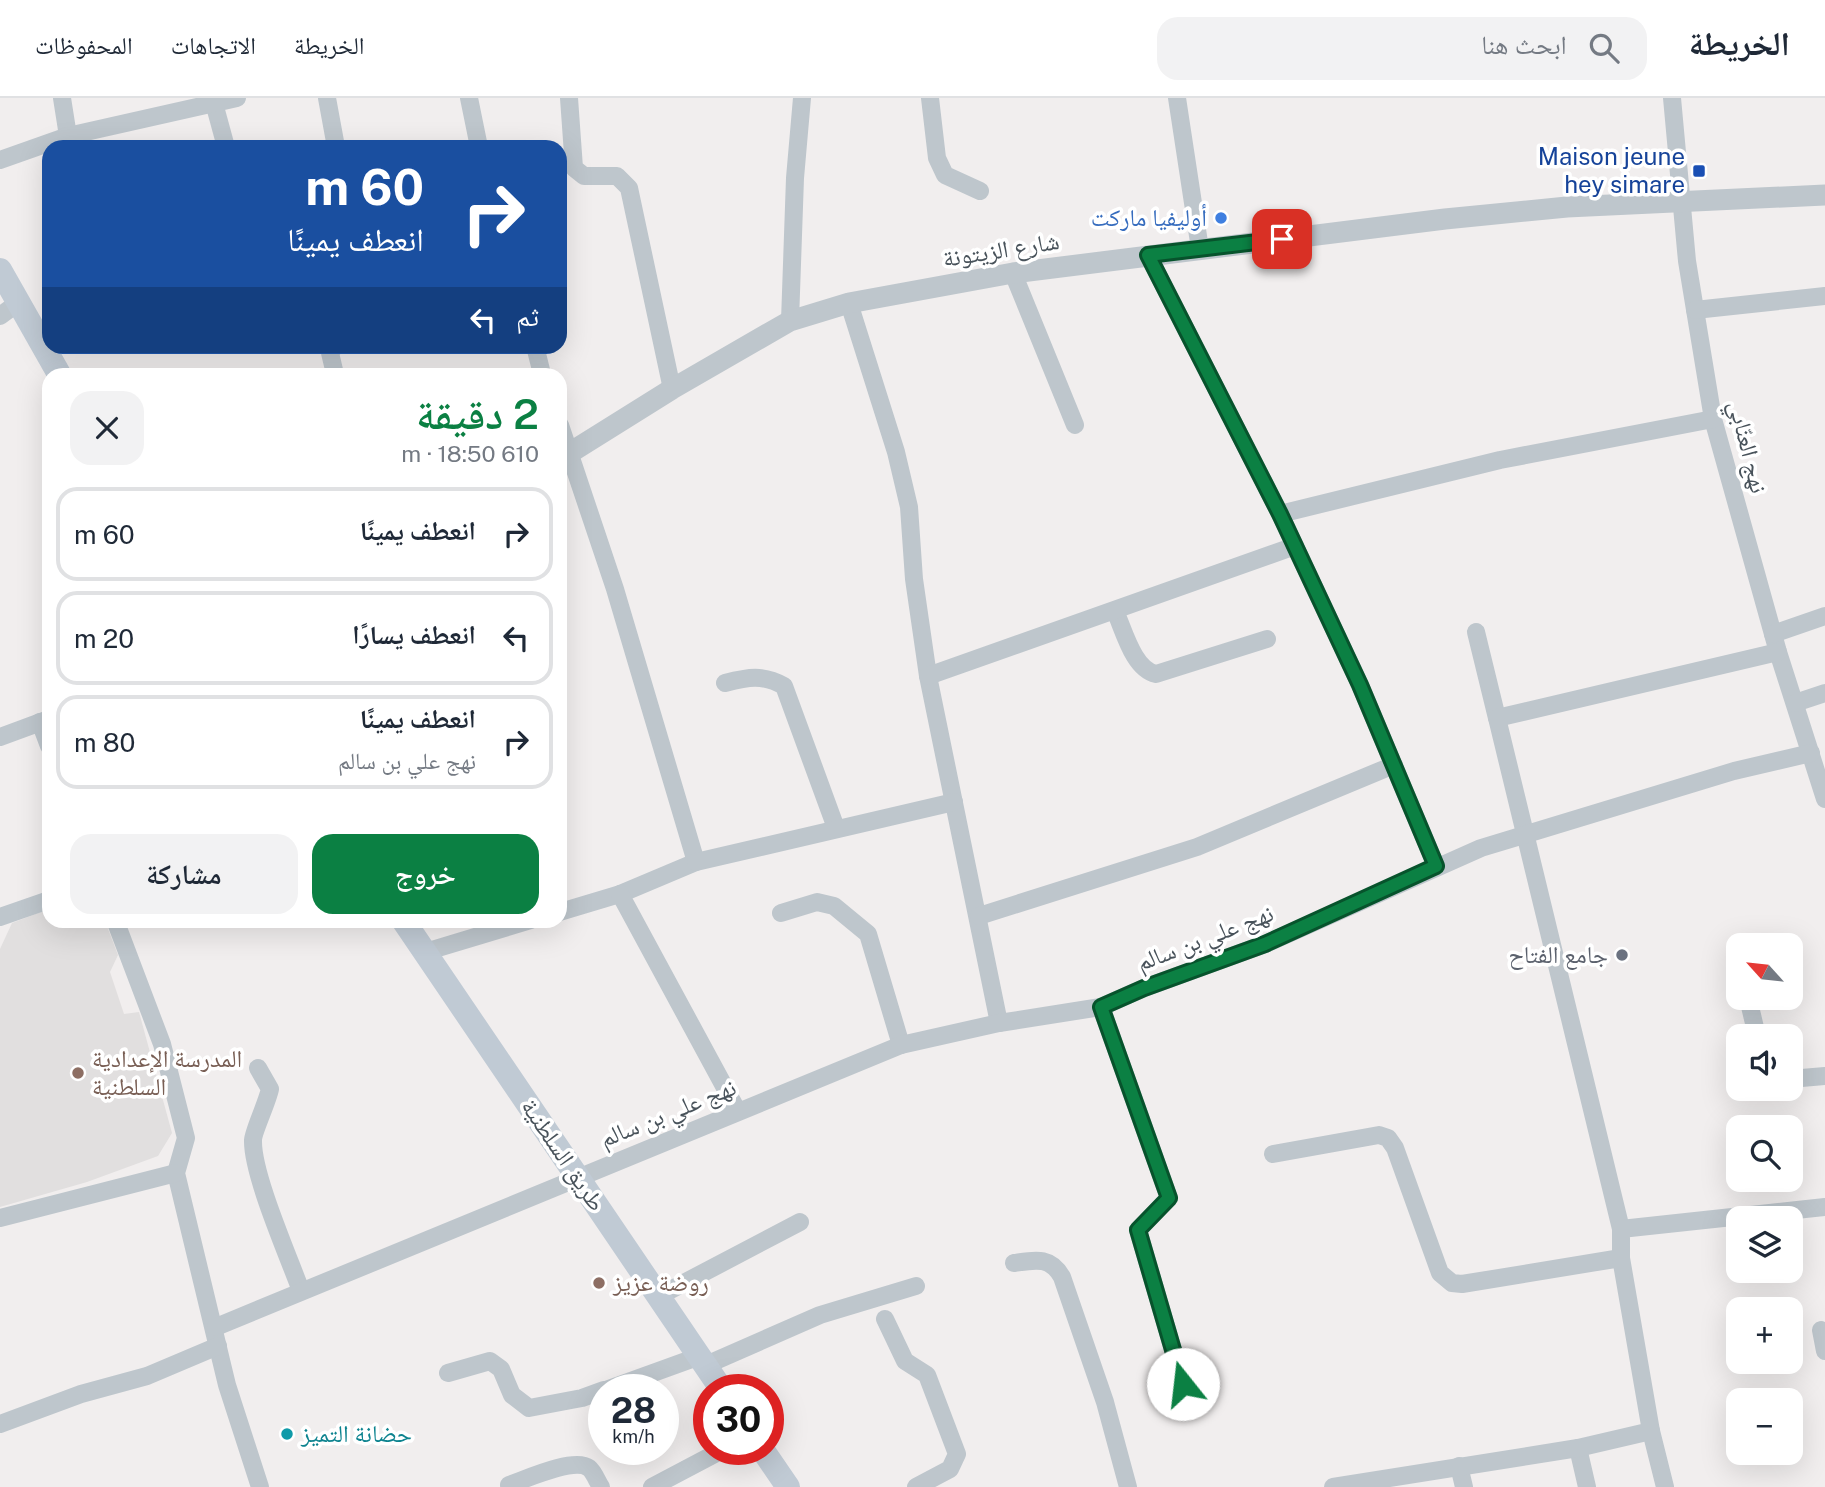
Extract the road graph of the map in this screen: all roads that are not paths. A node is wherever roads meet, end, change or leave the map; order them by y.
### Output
1 (62, 98) edge
2 (237, 98) edge
3 (327, 98) edge
4 (469, 98) edge
5 (569, 98) edge
6 (802, 98) edge
7 (930, 98) edge
8 (1177, 98) edge
9 (1672, 98) edge
10 (214, 103) junction
11 (68, 136) junction
12 (57, 140) edge
13 (224, 140) edge
14 (335, 140) edge
15 (478, 140) edge
16 (42, 145) edge
17 (0, 160) edge
18 (981, 191) dead end
19 (1825, 195) edge
20 (1683, 203) junction
21 (1200, 249) junction
22 (1148, 255) junction
23 (0, 270) edge
24 (1013, 273) junction
25 (1825, 296) edge
26 (849, 303) junction
27 (9, 309) edge
28 (1695, 310) junction
29 (790, 321) junction
30 (42, 352) edge
31 (44, 354) edge
32 (54, 368) edge
33 (672, 389) junction
34 (1713, 419) junction
35 (1075, 425) dead end
36 (567, 455) edge
37 (567, 461) edge
38 (1280, 514) junction
39 (1295, 546) junction
40 (1115, 611) junction
41 (1825, 616) edge
42 (1476, 632) dead end
43 (1773, 634) junction
44 (1267, 639) dead end
45 (1778, 652) junction
46 (928, 676) junction
47 (725, 683) dead end
48 (1825, 693) edge
49 (1795, 703) junction
50 (1497, 718) junction
51 (42, 721) edge
52 (0, 737) edge
53 (1817, 763) edge
54 (1394, 765) junction
55 (1825, 799) edge
56 (954, 802) junction
57 (836, 828) junction
58 (1527, 833) junction
59 (696, 862) junction
60 (1436, 866) junction
61 (620, 894) junction
62 (42, 902) edge
63 (567, 910) edge
64 (781, 913) dead end
65 (979, 916) junction
66 (0, 917) edge
67 (118, 928) edge
68 (408, 928) edge
69 (504, 928) edge
70 (425, 952) junction
71 (1101, 1007) junction
72 (999, 1023) junction
73 (901, 1045) junction
74 (258, 1068) dead end
75 (1825, 1076) edge
76 (1803, 1078) edge
77 (737, 1110) junction
78 (1273, 1154) dead end
79 (176, 1173) junction
80 (577, 1177) junction
81 (1825, 1207) edge
82 (0, 1218) edge
83 (800, 1222) dead end
84 (1621, 1229) junction
85 (1621, 1258) junction
86 (1014, 1264) dead end
87 (916, 1286) dead end
88 (301, 1291) junction
89 (659, 1296) junction
90 (885, 1319) dead end
91 (216, 1327) junction
92 (1821, 1330) dead end
93 (218, 1346) junction
94 (1825, 1351) edge
95 (703, 1360) junction
96 (448, 1373) dead end
97 (657, 1374) edge
98 (712, 1374) edge
99 (1183, 1384) dead end
100 (588, 1396) edge
101 (0, 1424) edge
102 (1651, 1431) junction
103 (1578, 1448) junction
104 (694, 1465) edge
105 (773, 1465) edge
106 (1460, 1466) junction
107 (1398, 1482) edge
108 (509, 1485) dead end
109 (260, 1487) edge
110 (601, 1487) edge
111 (652, 1487) edge
112 (788, 1487) edge
113 (916, 1487) edge
114 (1128, 1487) edge
115 (1333, 1487) edge
116 (1464, 1487) edge
117 (1587, 1487) edge
118 (1665, 1487) edge

1 - 11 street
2 - 10 street
3 - 14 street
4 - 15 street
5 - 33 street
6 - 29 street
7 - 18 street
8 - 21 street
9 - 20 street, نهج العنّابي
10 - 11 street
10 - 13 street
11 - 12 street
16 - 17 street
19 - 20 street, شارع الزيتونة
20 - 21 street, شارع الزيتونة
20 - 28 street, نهج العنّابي
21 - 22 street, شارع الزيتونة
22 - 24 street, شارع الزيتونة
22 - 38 street
23 - 27 main road
24 - 26 street, شارع الزيتونة
24 - 35 street
25 - 28 street
26 - 29 street, شارع الزيتونة
26 - 46 street
27 - 30 main road
28 - 34 street, نهج العنّابي
29 - 33 street, شارع الزيتونة
31 - 32 main road
33 - 36 street, شارع الزيتونة
34 - 38 street
34 - 43 street, نهج العنّابي
37 - 59 street
38 - 39 street
39 - 40 street
39 - 54 street
40 - 44 street
40 - 46 street
41 - 43 street
42 - 50 street
43 - 45 street, نهج العنّابي
45 - 49 street, نهج العنّابي
45 - 50 street
46 - 56 street
47 - 57 street
48 - 49 street
49 - 53 street, نهج العنّابي
50 - 58 street
51 - 52 street
53 - 55 street, نهج العنّابي
53 - 58 street, نهج علي بن سالم
54 - 60 street
54 - 65 street
56 - 57 street
56 - 65 street
57 - 59 street
58 - 60 street, نهج علي بن سالم
58 - 84 street
59 - 61 street
60 - 71 street, نهج علي بن سالم
61 - 63 street
61 - 77 street
62 - 66 street
64 - 73 street
65 - 72 street
67 - 79 street
68 - 70 main road, طريق السلطنية
69 - 70 street
70 - 80 main road, طريق السلطنية
71 - 72 street, نهج علي بن سالم
71 - 99 street
72 - 73 street, نهج علي بن سالم
73 - 77 street, نهج علي بن سالم
74 - 88 street
75 - 76 street
77 - 80 street, نهج علي بن سالم
78 - 85 street
79 - 82 street
79 - 91 street
80 - 88 street, نهج علي بن سالم
80 - 89 main road, طريق السلطنية
81 - 84 street
83 - 89 street
84 - 85 street
85 - 102 street
86 - 114 street
87 - 95 street
88 - 91 street, نهج علي بن سالم
89 - 95 main road, طريق السلطنية
90 - 113 street
91 - 93 street
92 - 94 street
93 - 101 street
93 - 109 street
95 - 97 street
95 - 98 main road, طريق السلطنية
96 - 100 street
102 - 103 street
102 - 118 street
103 - 106 street
103 - 117 street
104 - 111 street
105 - 112 main road
106 - 107 street
106 - 116 street
107 - 115 street
108 - 110 street

